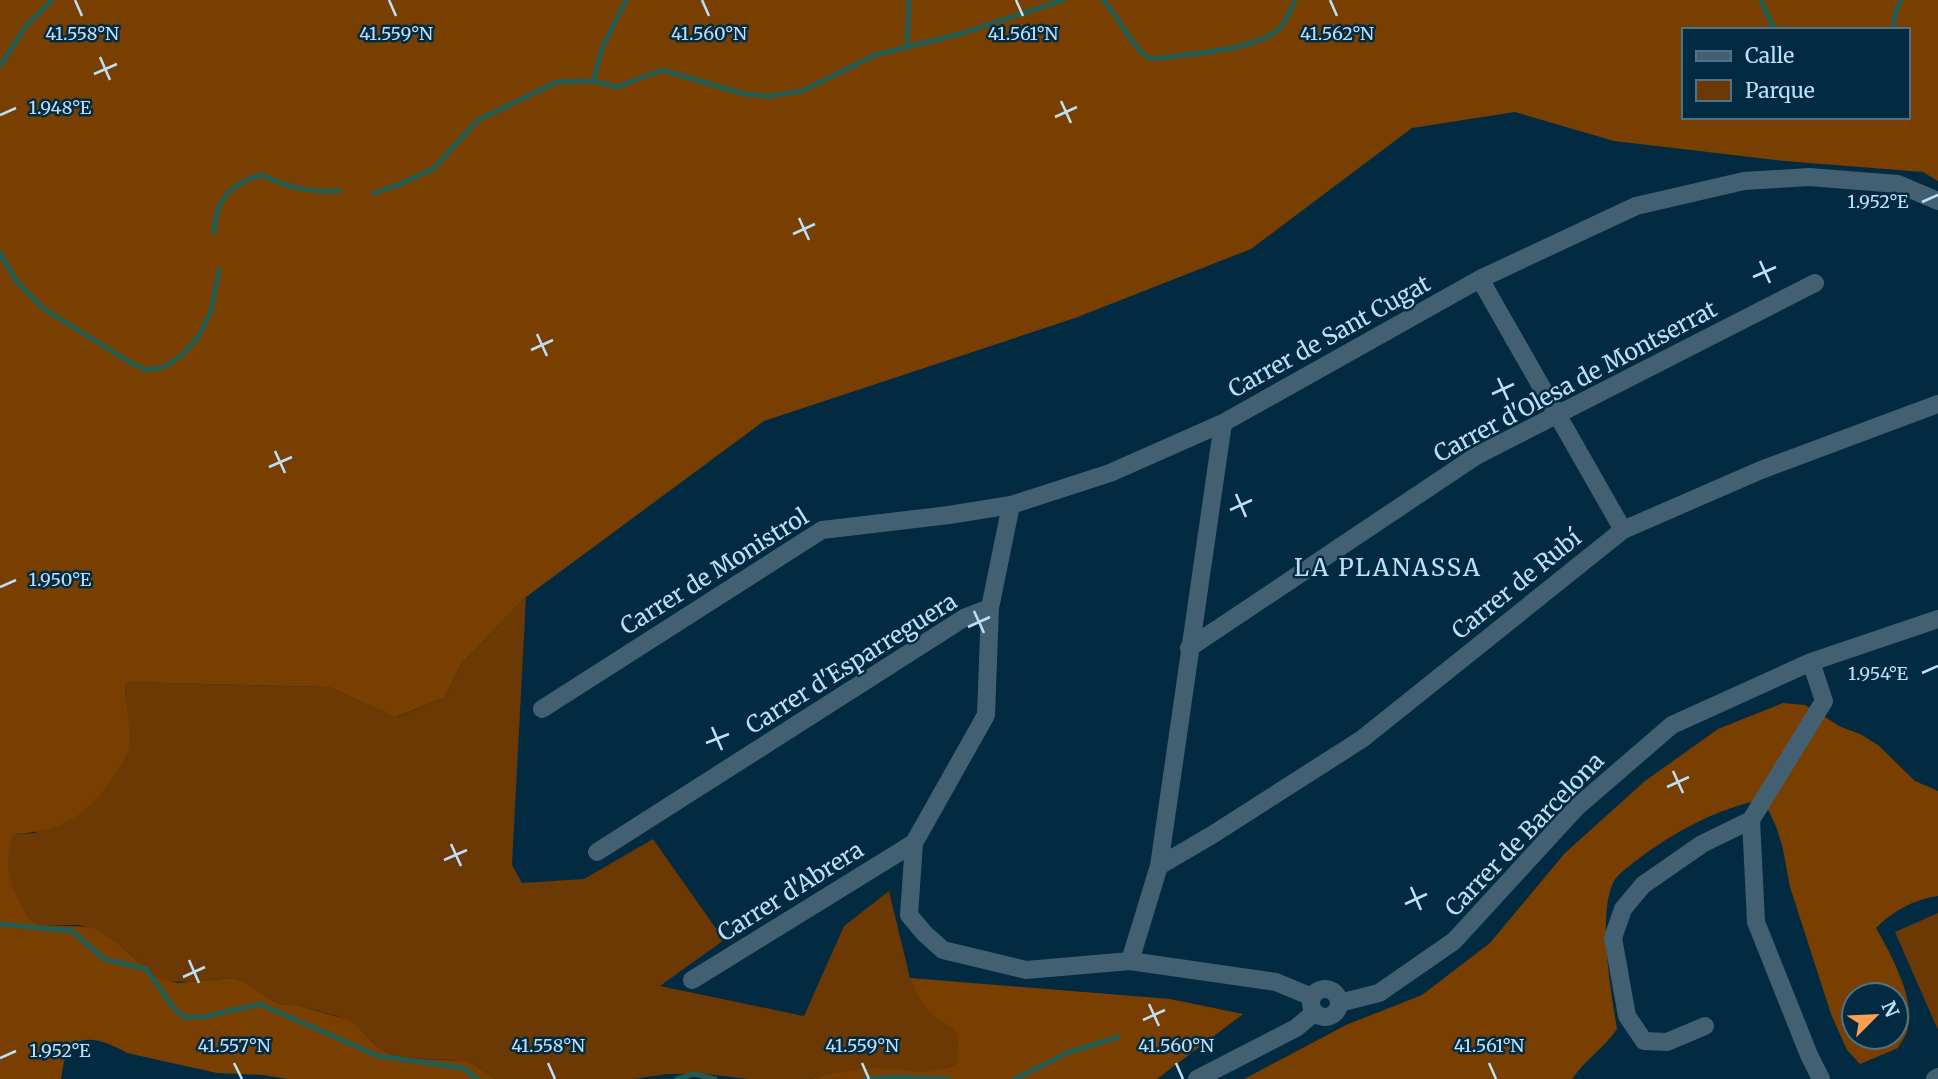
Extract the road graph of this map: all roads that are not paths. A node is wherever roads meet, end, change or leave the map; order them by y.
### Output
1 (1938, 201) edge
2 (1480, 279) junction
3 (1815, 283) dead end
4 (1938, 404) edge
5 (1558, 416) junction
6 (1223, 423) junction
7 (1011, 505) junction
8 (1623, 530) junction
9 (990, 608) junction
10 (1938, 619) edge
11 (1189, 648) junction
12 (1811, 662) junction
13 (542, 709) dead end
14 (1751, 821) junction
15 (914, 844) junction
16 (597, 852) dead end
17 (1159, 866) junction
18 (1130, 961) junction
19 (692, 980) dead end
20 (1314, 1005) junction
21 (1705, 1026) dead end
22 (1197, 1079) edge
23 (1821, 1079) edge

1 - 2 street, Carrer de Sant Cugat
2 - 5 street
2 - 6 street, Carrer de Sant Cugat
3 - 5 street, Carrer d'Olesa de Montserrat
4 - 8 street, Carrer de Rubí
5 - 8 street
5 - 11 street, Carrer d'Olesa de Montserrat
6 - 7 street, Carrer de Monistrol
6 - 11 street, Carrer de Sant Cugat
7 - 9 street
7 - 13 street, Carrer de Monistrol
8 - 17 street, Carrer de Rubí
9 - 15 street
9 - 16 street, Carrer d'Esparreguera
10 - 12 street, Carrer de Barcelona
11 - 17 street, Carrer de Sant Cugat
12 - 14 street
12 - 20 street, Carrer de Barcelona
14 - 21 street
14 - 23 street
15 - 18 street
15 - 19 street, Carrer d'Abrera
17 - 18 street, Carrer de Sant Cugat
18 - 20 street
20 - 22 street

